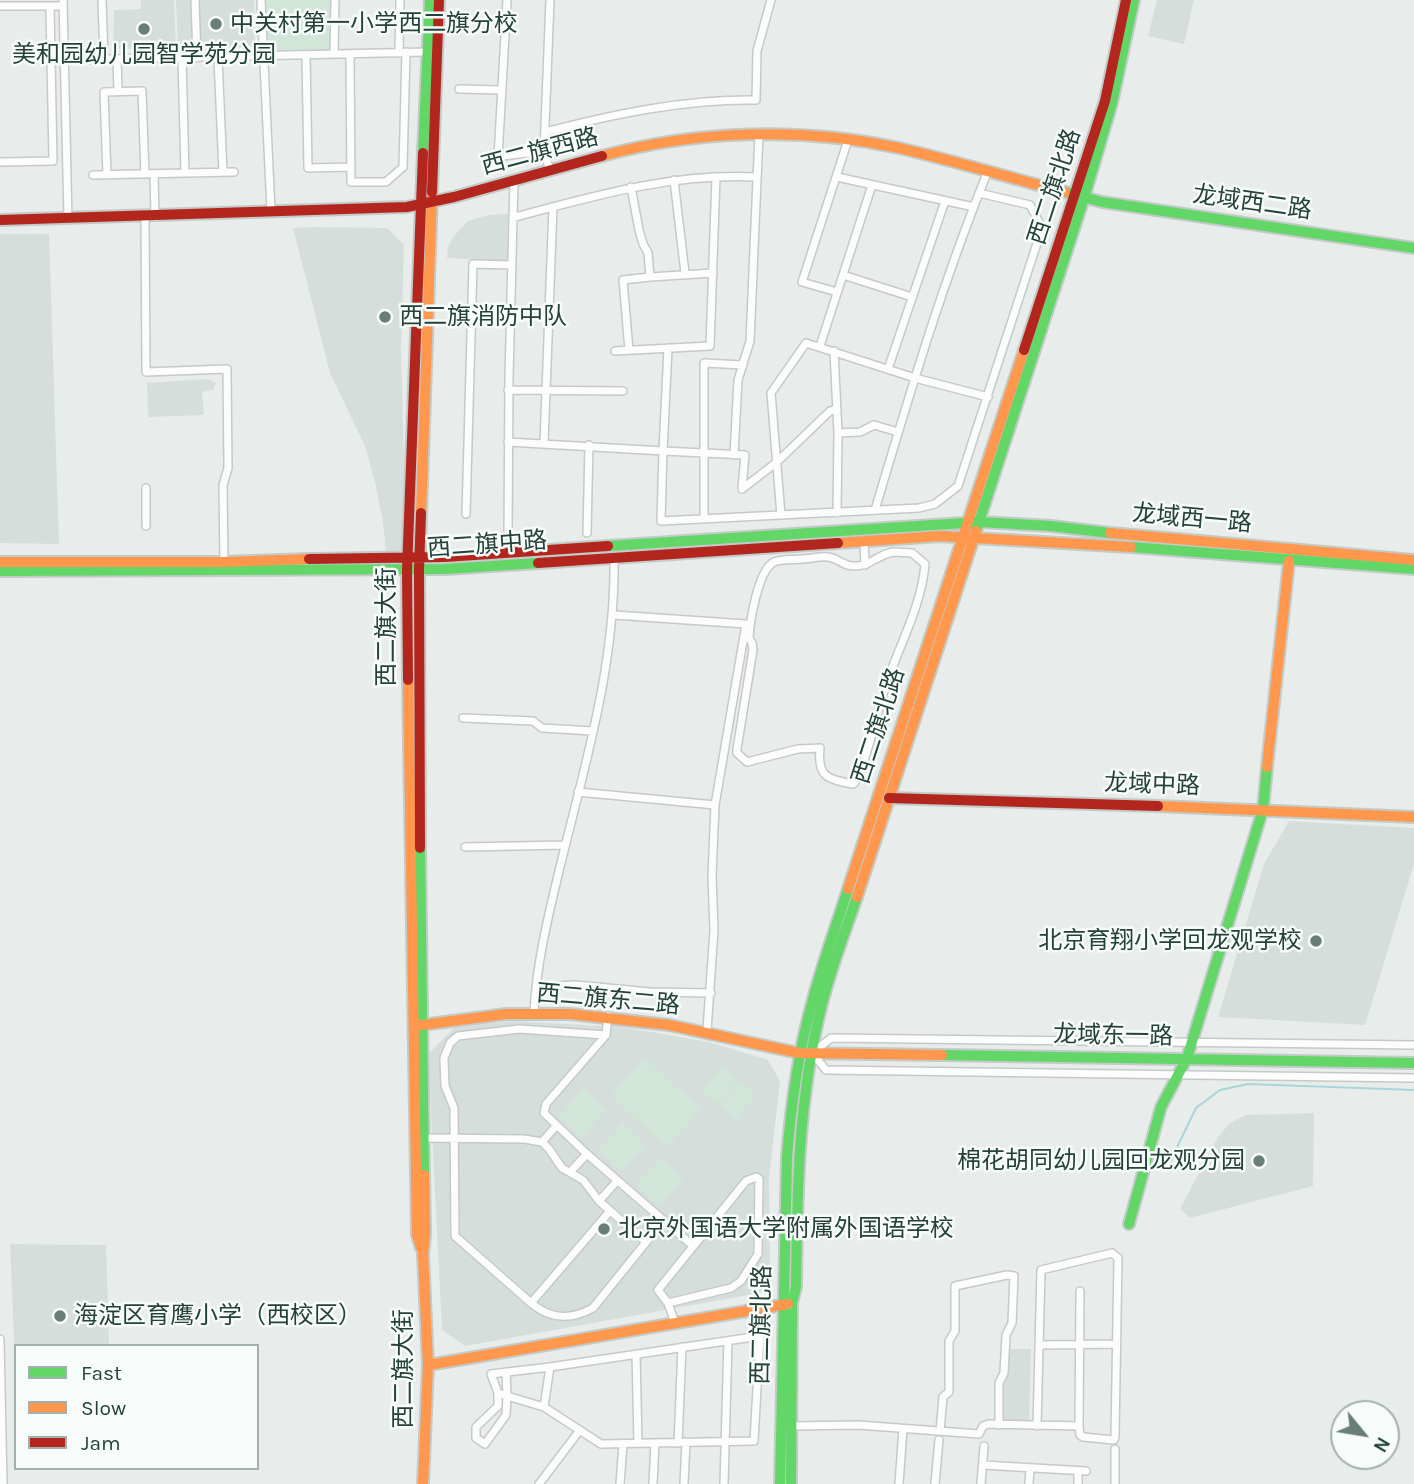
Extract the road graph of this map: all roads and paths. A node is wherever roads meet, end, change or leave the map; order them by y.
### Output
1 (102, 0) edge
2 (195, 0) edge
3 (261, 0) edge
4 (335, 0) edge
5 (400, 0) edge
6 (430, 0) edge
7 (439, 0) edge
8 (507, 0) edge
9 (550, 0) edge
10 (771, 0) edge
11 (1126, 0) edge
12 (1135, 0) edge
13 (63, 3) edge
14 (46, 4) edge
15 (0, 6) edge
16 (402, 52) junction
17 (427, 52) junction
18 (334, 54) junction
19 (351, 54) junction
20 (306, 55) junction
21 (263, 57) junction
22 (182, 58) junction
23 (197, 58) junction
24 (218, 58) junction
25 (104, 59) junction
26 (117, 59) junction
27 (65, 60) junction
28 (459, 89) dead end
29 (502, 90) junction
30 (118, 91) junction
31 (545, 132) junction
32 (759, 134) junction
33 (848, 139) junction
34 (544, 151) junction
35 (498, 157) junction
36 (486, 158) dead end
37 (0, 162) edge
38 (350, 167) junction
39 (550, 171) junction
40 (988, 171) junction
41 (223, 172) junction
42 (234, 172) dead end
43 (185, 173) junction
44 (150, 174) junction
45 (93, 175) dead end
46 (107, 175) junction
47 (716, 177) junction
48 (756, 177) junction
49 (837, 177) junction
50 (514, 180) junction
51 (674, 180) junction
52 (872, 185) junction
53 (631, 187) junction
54 (979, 193) junction
55 (1080, 197) junction
56 (945, 201) junction
57 (427, 204) junction
58 (553, 207) junction
59 (974, 207) junction
60 (271, 210) junction
61 (150, 217) junction
62 (514, 217) junction
63 (68, 219) junction
64 (0, 220) edge
65 (1414, 248) edge
66 (512, 265) junction
67 (685, 273) junction
68 (713, 273) junction
69 (843, 275) junction
70 (650, 277) junction
71 (837, 292) junction
72 (912, 297) junction
73 (820, 346) junction
74 (668, 348) junction
75 (629, 350) junction
76 (615, 351) dead end
77 (834, 351) junction
78 (743, 365) junction
79 (888, 369) junction
80 (915, 379) junction
81 (509, 390) junction
82 (547, 391) junction
83 (623, 391) dead end
84 (988, 397) junction
85 (836, 409) junction
86 (898, 432) junction
87 (838, 433) junction
88 (508, 442) junction
89 (544, 443) junction
90 (589, 446) junction
91 (663, 451) junction
92 (705, 453) junction
93 (734, 455) junction
94 (776, 462) junction
95 (146, 488) dead end
96 (875, 510) junction
97 (837, 513) junction
98 (466, 514) dead end
99 (782, 515) junction
100 (704, 519) junction
101 (980, 522) junction
102 (966, 523) junction
103 (146, 526) dead end
104 (587, 533) dead end
105 (508, 536) dead end
106 (962, 537) junction
107 (975, 537) junction
108 (864, 540) junction
109 (614, 557) junction
110 (414, 558) junction
111 (1414, 560) edge
112 (1289, 561) junction
113 (0, 562) edge
114 (865, 565) junction
115 (223, 567) junction
116 (1414, 569) edge
117 (413, 570) junction
118 (0, 571) edge
119 (614, 615) junction
120 (463, 718) dead end
121 (593, 731) junction
122 (578, 792) junction
123 (889, 799) junction
124 (715, 805) junction
125 (1263, 810) junction
126 (1414, 817) edge
127 (565, 845) junction
128 (465, 847) dead end
129 (537, 987) junction
130 (711, 993) junction
131 (534, 1013) junction
132 (608, 1016) junction
133 (416, 1026) junction
134 (707, 1030) junction
135 (606, 1035) junction
136 (1192, 1043) junction
137 (1414, 1045) edge
138 (799, 1053) junction
139 (812, 1054) junction
140 (1187, 1058) junction
141 (1414, 1063) edge
142 (1414, 1078) edge
143 (556, 1126) junction
144 (454, 1137) junction
145 (423, 1138) junction
146 (542, 1142) junction
147 (587, 1154) junction
148 (570, 1172) junction
149 (617, 1181) junction
150 (599, 1201) junction
151 (610, 1211) junction
152 (664, 1220) junction
153 (1129, 1224) dead end
154 (646, 1242) junction
155 (692, 1245) junction
156 (423, 1254) junction
157 (1080, 1291) dead end
158 (531, 1303) junction
159 (668, 1303) junction
160 (788, 1304) junction
161 (675, 1323) junction
162 (0, 1339) edge
163 (728, 1340) junction
164 (1080, 1344) junction
165 (1117, 1344) junction
166 (1040, 1345) junction
167 (682, 1347) junction
168 (636, 1354) junction
169 (428, 1365) junction
170 (550, 1367) junction
171 (506, 1372) junction
172 (498, 1393) junction
173 (507, 1396) junction
174 (544, 1407) junction
175 (999, 1425) junction
176 (792, 1426) junction
177 (1037, 1426) junction
178 (1079, 1426) junction
179 (903, 1429) junction
180 (580, 1430) junction
181 (940, 1431) junction
182 (939, 1440) dead end
183 (682, 1442) junction
184 (725, 1442) junction
185 (638, 1443) junction
186 (655, 1443) junction
187 (623, 1444) junction
188 (984, 1446) dead end
189 (1115, 1449) dead end
190 (983, 1465) junction
191 (1030, 1468) junction
192 (3, 1484) edge
193 (423, 1484) edge
194 (539, 1484) edge
195 (620, 1484) edge
196 (653, 1484) edge
197 (684, 1484) edge
198 (724, 1484) edge
199 (780, 1484) edge
200 (791, 1484) edge
201 (899, 1484) edge
202 (935, 1484) edge
203 (981, 1484) edge
204 (1029, 1484) edge
205 (1078, 1484) edge
206 (1115, 1484) edge

1 - 25 street
2 - 23 street
3 - 21 street
4 - 18 street
5 - 16 street
6 - 17 main road, 西二旗大街
7 - 57 main road, 西二旗大街
8 - 29 street
9 - 31 street
10 - 31 street
11 - 55 main road, 西二旗北路
12 - 55 main road, 西二旗北路
13 - 14 street
13 - 27 street
14 - 15 street
14 - 37 street
16 - 17 street
16 - 19 street
16 - 38 street
17 - 57 main road, 西二旗大街
18 - 19 street
18 - 20 street
19 - 38 street
20 - 21 street
20 - 38 street
21 - 24 street
21 - 60 street
22 - 23 street
22 - 26 street
22 - 43 street
23 - 24 street
24 - 41 street
25 - 26 street
25 - 27 street
26 - 30 street
27 - 63 street
28 - 29 street
29 - 35 street
30 - 44 street
30 - 46 street
31 - 34 street
32 - 33 main road, 西二旗西路
32 - 39 main road, 西二旗西路
32 - 48 street
33 - 40 main road, 西二旗西路
33 - 49 street
34 - 35 street
34 - 39 street
35 - 36 street
39 - 50 main road, 西二旗西路
40 - 54 street
40 - 55 main road, 西二旗西路
41 - 42 street
41 - 43 street
43 - 44 street
44 - 46 street
44 - 61 street
45 - 46 street
47 - 48 street
47 - 51 street
47 - 68 street
48 - 78 street
49 - 52 street
49 - 71 street
50 - 57 main road, 西二旗西路
50 - 62 street
51 - 53 street
51 - 67 street
52 - 56 street
52 - 69 street
53 - 58 street
53 - 70 street
54 - 59 street
54 - 84 street
55 - 65 main road, 龙域西二路
55 - 101 main road, 西二旗北路
55 - 102 main road, 西二旗北路
56 - 59 street
56 - 72 street
57 - 60 main road, 西二旗西路
57 - 110 main road, 西二旗大街
58 - 62 street
58 - 82 street
59 - 80 street
60 - 61 main road, 西二旗西路
61 - 63 main road, 西二旗西路
61 - 115 street
62 - 66 street
63 - 64 main road, 西二旗西路
66 - 81 street
66 - 98 street
67 - 68 street
67 - 70 street
68 - 74 street
69 - 71 street
69 - 72 street
70 - 75 street
71 - 73 street
72 - 79 street
73 - 77 street
73 - 94 street
74 - 75 street
74 - 91 street
75 - 76 street
77 - 79 street
77 - 85 street
78 - 92 street
78 - 93 street
79 - 80 street
80 - 84 street
80 - 86 street
81 - 82 street
81 - 88 street
82 - 83 street
82 - 89 street
84 - 96 street
85 - 87 street
85 - 94 street
86 - 87 street
86 - 96 street
87 - 97 street
88 - 89 street
88 - 105 street
89 - 90 street
90 - 91 street
90 - 104 street
91 - 92 street
91 - 100 street
92 - 93 street
92 - 100 street
93 - 94 street
94 - 99 street
95 - 103 street
96 - 97 street
97 - 99 street
99 - 100 street
101 - 102 main road, 龙域西一路
101 - 107 main road, 西二旗北路
101 - 111 main road, 龙域西一路
102 - 106 main road, 西二旗北路
102 - 110 main road, 西二旗中路
106 - 107 main road, 西二旗中路
106 - 108 main road, 西二旗中路
106 - 138 main road, 西二旗北路
107 - 112 main road, 龙域西一路
107 - 123 main road, 西二旗北路
108 - 109 main road, 西二旗中路
108 - 114 street
109 - 117 main road, 西二旗中路
109 - 119 street
110 - 115 main road, 西二旗中路
110 - 117 main road, 西二旗大街
112 - 116 main road, 龙域西一路
112 - 125 main road
113 - 115 main road, 西二旗中路
114 - 114 street
115 - 117 main road, 西二旗中路
115 - 118 main road, 西二旗中路
117 - 133 main road, 西二旗大街
119 - 121 street
119 - 124 street
120 - 121 street
121 - 122 street
122 - 124 street
122 - 127 street
123 - 125 main road, 龙域中路
123 - 139 main road, 西二旗北路
124 - 130 street
125 - 126 main road, 龙域中路
125 - 136 main road
127 - 128 street
127 - 129 street
129 - 130 street
129 - 131 street
130 - 134 street
131 - 132 main road, 西二旗东二路
131 - 133 main road, 西二旗东二路
132 - 134 main road, 西二旗东二路
132 - 135 street
133 - 145 main road, 西二旗大街
133 - 156 main road, 西二旗大街
134 - 138 main road, 西二旗东二路
135 - 143 street
135 - 144 street
136 - 137 street
136 - 139 street
136 - 140 main road
138 - 139 main road, 西二旗东二路
138 - 160 main road, 西二旗北路
139 - 140 main road, 龙域东一路
139 - 142 street
139 - 160 main road, 西二旗北路
140 - 141 main road, 龙域东一路
140 - 153 main road
143 - 146 street
143 - 147 street
144 - 145 street
144 - 146 street
144 - 158 street
145 - 156 main road, 西二旗大街
146 - 148 street
147 - 148 street
147 - 149 street
148 - 150 street
149 - 150 street
149 - 152 street
150 - 151 street
151 - 154 street
151 - 158 street
152 - 154 street
152 - 155 street
154 - 158 street
155 - 159 street
155 - 159 street
156 - 169 main road, 西二旗大街
157 - 164 street
159 - 161 street
160 - 161 main road
160 - 176 main road, 西二旗北路
160 - 199 main road, 西二旗北路
161 - 169 main road
162 - 192 street
163 - 167 street
163 - 184 street
163 - 184 street
164 - 165 street
164 - 166 street
164 - 178 street
165 - 166 street
165 - 178 street
166 - 177 street
167 - 168 street
167 - 183 street
168 - 170 street
168 - 185 street
169 - 193 main road, 西二旗大街
170 - 171 street
170 - 174 street
171 - 172 street
171 - 173 street
172 - 173 street
172 - 173 street
173 - 174 street
174 - 180 street
175 - 177 street
175 - 181 street
175 - 181 street
176 - 179 street
176 - 200 main road, 西二旗北路
177 - 178 street
179 - 181 street
179 - 201 street
180 - 187 street
180 - 194 street
182 - 202 street
183 - 184 street
183 - 186 street
183 - 197 street
184 - 198 street
185 - 186 street
185 - 187 street
186 - 196 street
187 - 195 street
188 - 190 street
189 - 206 street
190 - 191 street
190 - 203 street
191 - 204 street
191 - 205 street

